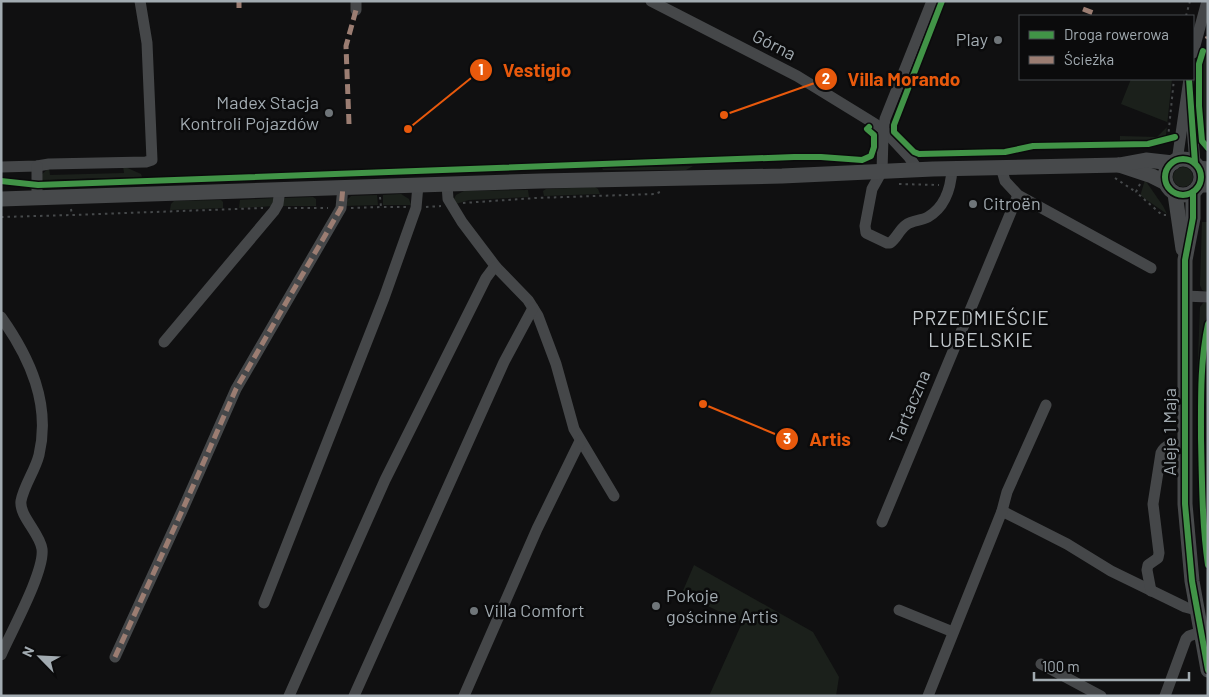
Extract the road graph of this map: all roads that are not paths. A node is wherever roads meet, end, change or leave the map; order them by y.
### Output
1 (140, 1) edge
2 (652, 1) edge
3 (932, 1) edge
4 (1207, 1) edge
5 (1194, 49) edge
6 (1189, 82) edge
7 (883, 129) junction
8 (1175, 162) junction
9 (1119, 165) junction
10 (37, 166) junction
11 (1200, 166) edge
12 (1, 167) edge
13 (1001, 167) junction
14 (952, 169) junction
15 (918, 170) junction
16 (882, 171) junction
17 (447, 184) junction
18 (418, 185) junction
19 (343, 187) junction
20 (1171, 188) junction
21 (280, 189) junction
22 (1200, 189) edge
23 (1018, 195) junction
24 (37, 198) junction
25 (1, 199) edge
26 (1185, 260) junction
27 (496, 267) junction
28 (1151, 268) dead end
29 (1184, 296) junction
30 (1208, 297) edge
31 (533, 308) junction
32 (1, 317) edge
33 (164, 342) dead end
34 (1046, 404) dead end
35 (580, 441) junction
36 (1185, 443) junction
37 (614, 496) dead end
38 (1002, 511) junction
39 (882, 522) dead end
40 (1151, 591) junction
41 (264, 603) dead end
42 (899, 610) dead end
43 (1196, 610) junction
44 (953, 632) junction
45 (1201, 632) junction
46 (1, 655) edge
47 (115, 656) dead end
48 (1041, 664) dead end
49 (1208, 670) edge
50 (289, 696) edge
51 (354, 696) edge
52 (464, 696) edge
53 (928, 696) edge
54 (1101, 696) edge
55 (1165, 696) edge

1 - 10 street
2 - 7 street, Górna
3 - 7 street
4 - 5 street
6 - 8 street
6 - 11 street
7 - 15 street, Górna
7 - 16 street
8 - 9 main road
8 - 11 main road
8 - 20 main road
9 - 13 main road
9 - 20 main road
10 - 12 street
10 - 24 street
11 - 22 main road
13 - 14 main road
13 - 23 street
14 - 15 main road
14 - 16 street
15 - 16 main road
16 - 17 main road
17 - 18 main road
17 - 27 street
18 - 19 main road
18 - 41 street
19 - 21 main road
19 - 47 street
20 - 22 main road
20 - 26 main road, Aleje 1 Maja
21 - 24 main road
21 - 33 street
22 - 26 main road, Aleje 1 Maja
23 - 28 street
23 - 39 street, Tartaczna
24 - 25 main road
26 - 29 main road, Aleje 1 Maja
27 - 31 street
27 - 50 street
29 - 30 street
29 - 36 main road, Aleje 1 Maja
31 - 35 street
31 - 51 street
32 - 46 street
34 - 38 street
35 - 37 street
35 - 52 street
36 - 40 street
36 - 43 main road, Aleje 1 Maja
38 - 40 street
38 - 44 street
40 - 43 street
42 - 44 street
43 - 45 main road, Aleje 1 Maja
44 - 53 street
45 - 49 main road, Aleje 1 Maja
45 - 55 street
48 - 54 street

